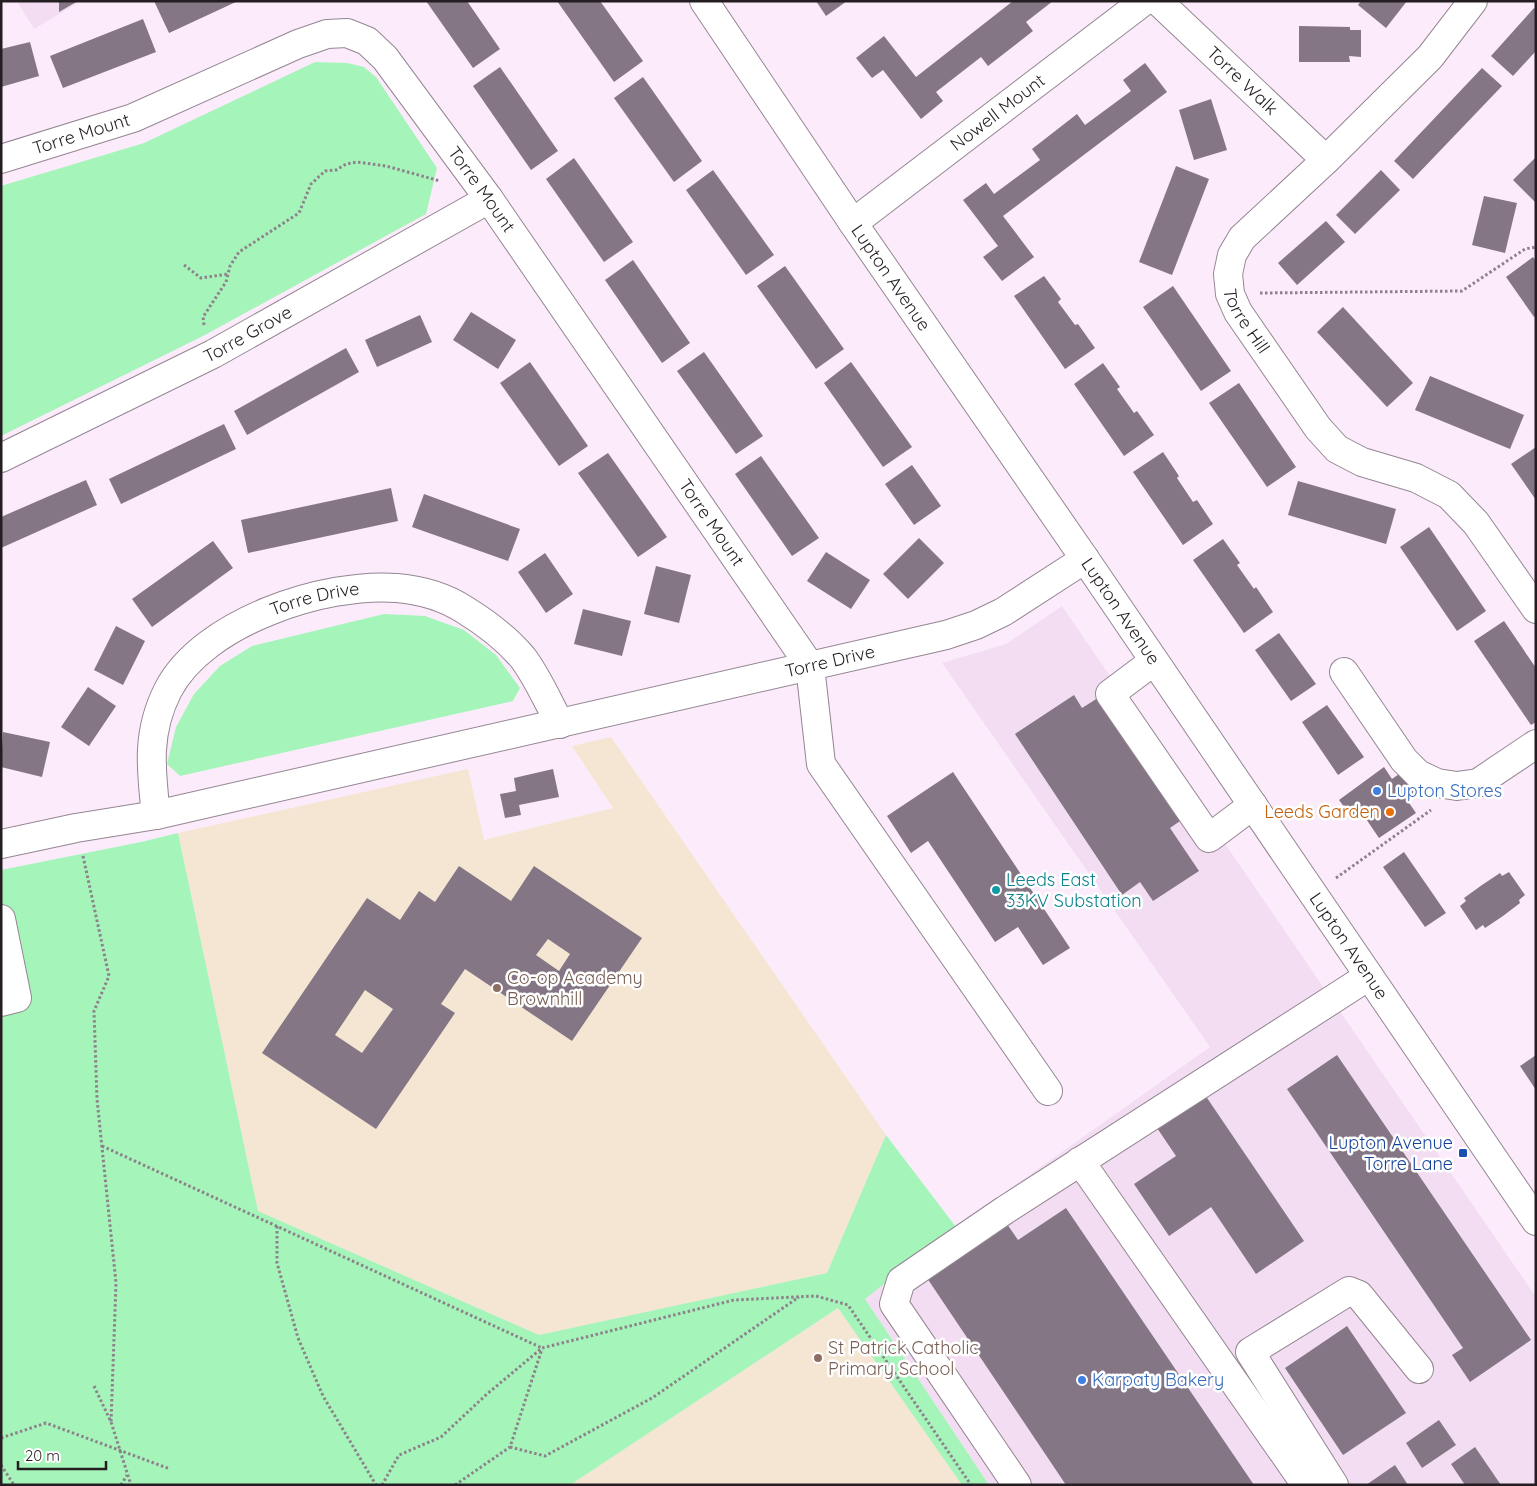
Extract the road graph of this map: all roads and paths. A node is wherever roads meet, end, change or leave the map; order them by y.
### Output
1 (704, 1) edge
2 (1144, 1) edge
3 (1158, 1) edge
4 (1473, 1) edge
5 (1, 159) edge
6 (1326, 160) junction
7 (443, 182) dead end
8 (489, 200) junction
9 (853, 223) junction
10 (1536, 247) edge
11 (184, 265) dead end
12 (228, 274) junction
13 (1230, 294) junction
14 (213, 354) junction
15 (1, 458) edge
16 (1085, 559) junction
17 (1536, 609) edge
18 (1154, 661) junction
19 (810, 666) junction
20 (1344, 672) dead end
21 (560, 724) junction
22 (1536, 744) edge
23 (1457, 786) junction
24 (1252, 805) junction
25 (156, 816) junction
26 (76, 828) junction
27 (1, 844) edge
28 (1342, 874) dead end
29 (1, 919) edge
30 (1369, 976) junction
31 (1, 1002) edge
32 (1048, 1091) dead end
33 (102, 1145) junction
34 (1080, 1161) junction
35 (1536, 1221) edge
36 (277, 1226) junction
37 (799, 1296) junction
38 (542, 1348) junction
39 (1419, 1369) dead end
40 (94, 1386) dead end
41 (111, 1422) junction
42 (1, 1438) edge
43 (510, 1447) junction
44 (120, 1450) junction
45 (1, 1465) edge
46 (170, 1469) dead end
47 (127, 1474) junction
48 (14, 1485) edge
49 (121, 1485) edge
50 (130, 1485) edge
51 (376, 1485) edge
52 (382, 1485) edge
53 (455, 1485) edge
54 (971, 1485) edge
55 (1017, 1485) edge
56 (1306, 1485) edge
57 (1334, 1485) edge

1 - 9 street, Lupton Avenue
2 - 9 street, Nowell Mount
3 - 6 street, Torre Walk
4 - 6 street, Torre Hill
5 - 8 street, Torre Mount
6 - 13 street, Torre Hill
7 - 12 path
8 - 14 street, Torre Grove
8 - 19 street, Torre Mount
9 - 16 street, Lupton Avenue
10 - 13 path
11 - 12 path
12 - 14 path
13 - 17 street, Torre Hill
14 - 15 street, Torre Grove
16 - 18 street, Lupton Avenue
16 - 19 street, Torre Drive
18 - 24 street, Lupton Avenue
18 - 24 street
19 - 21 street, Torre Drive
19 - 32 street
20 - 23 street
21 - 25 street, Torre Drive
21 - 25 street, Torre Drive
22 - 23 street
23 - 28 path
24 - 30 street, Lupton Avenue
25 - 26 street, Torre Drive
26 - 27 street, Torre Drive
26 - 33 path
29 - 31 street
30 - 34 street
30 - 35 street, Lupton Avenue
33 - 36 path
33 - 41 path
34 - 55 street
34 - 56 street
36 - 38 path
36 - 51 path
37 - 38 path
37 - 43 path
37 - 54 path
38 - 43 path
38 - 52 path
39 - 57 street
40 - 41 path
41 - 44 path
42 - 44 path
43 - 53 path
44 - 46 path
44 - 47 path
45 - 48 path
47 - 49 path
47 - 50 path

